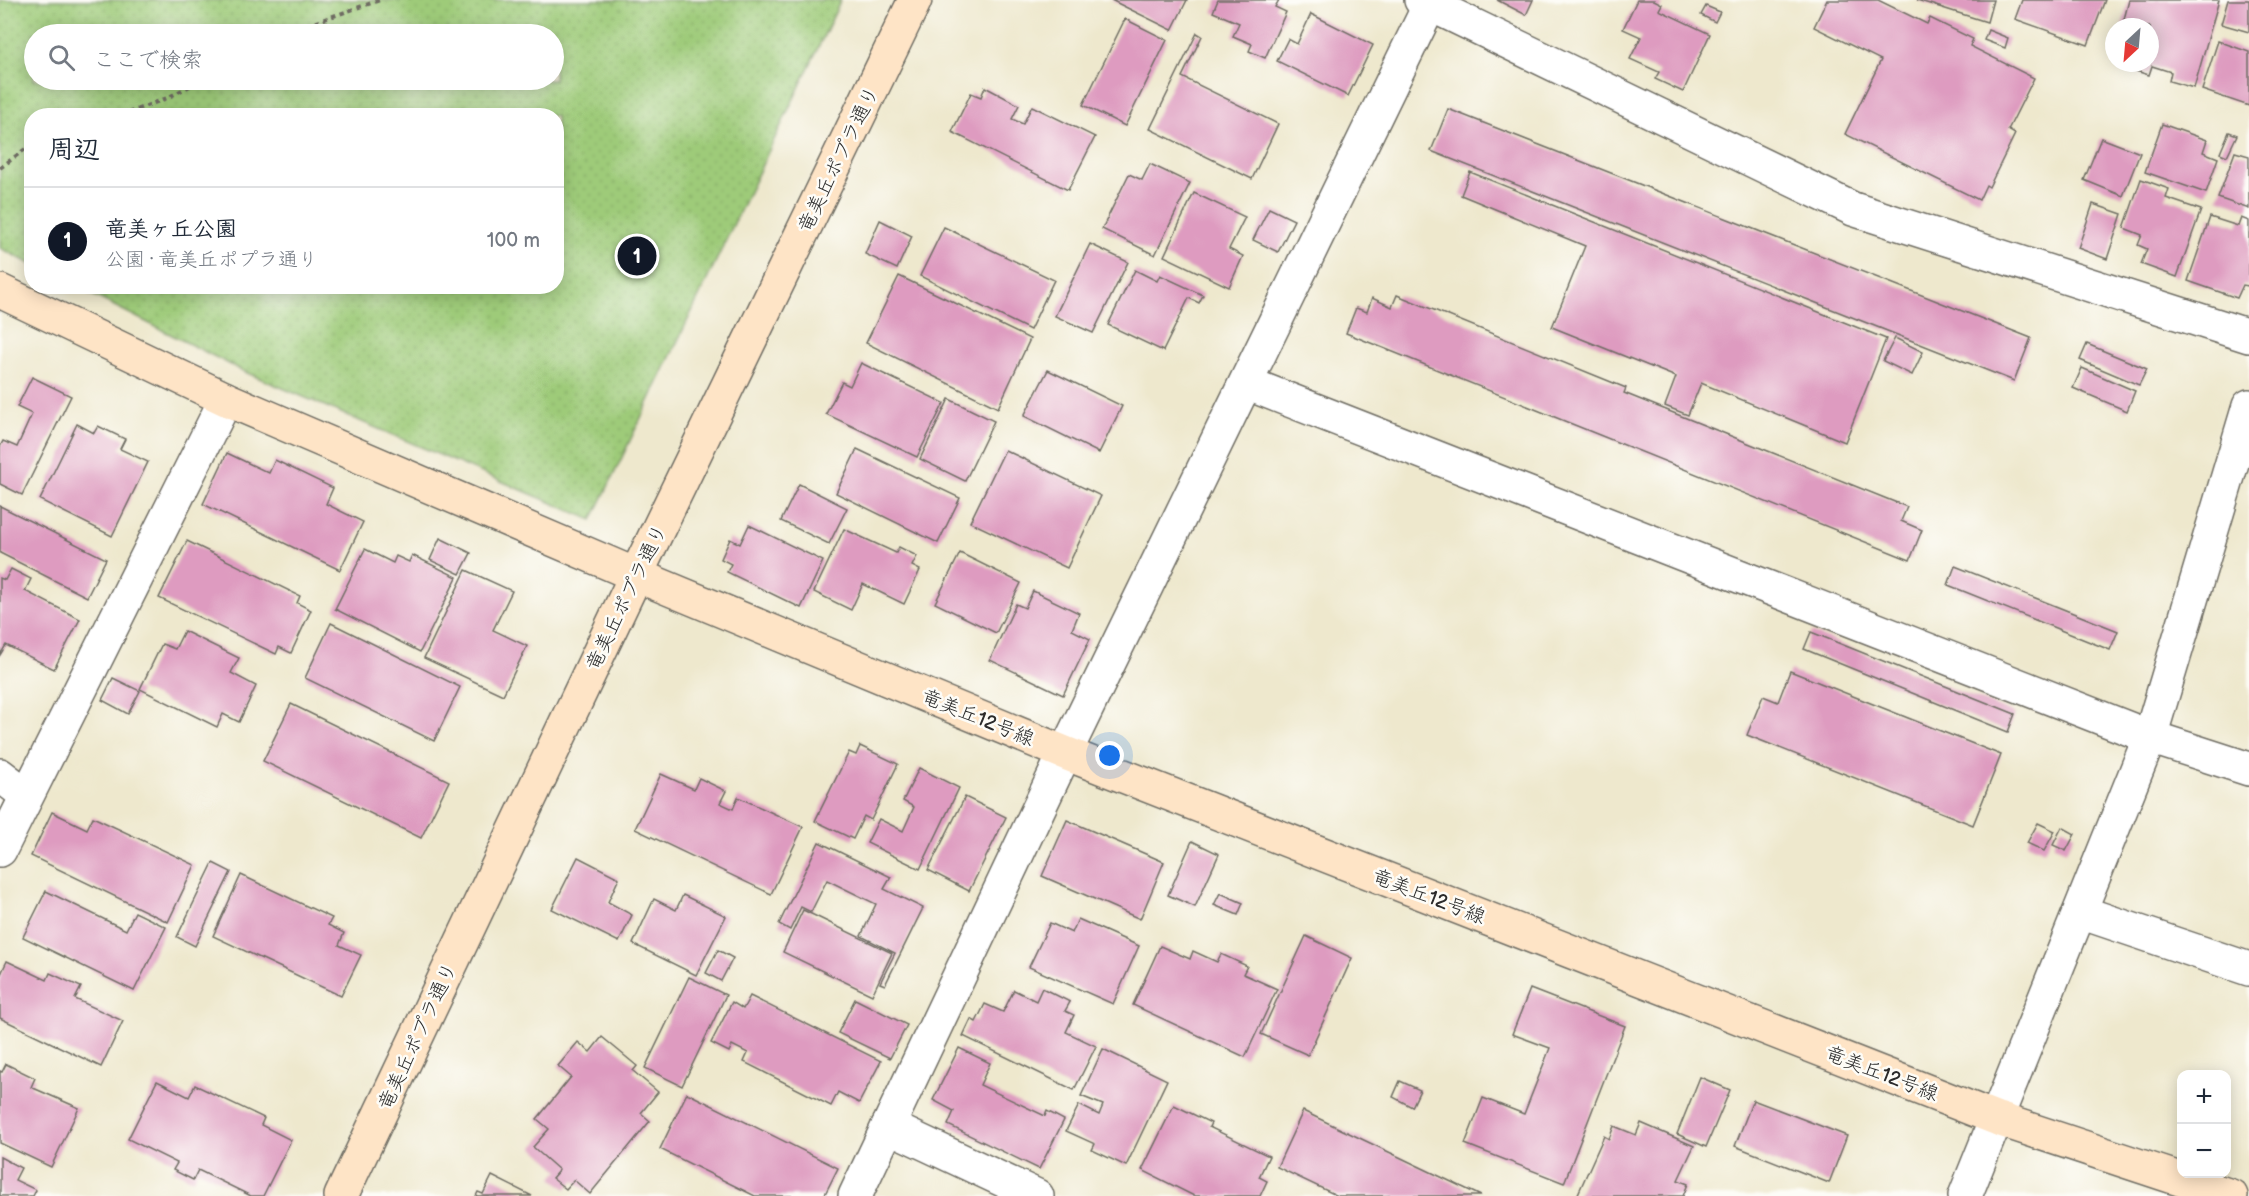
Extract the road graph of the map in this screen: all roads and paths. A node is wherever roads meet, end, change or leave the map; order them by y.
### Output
1 (380, 0) edge
2 (915, 0) edge
3 (1427, 2) edge
4 (310, 24) edge
5 (182, 90) edge
6 (141, 108) edge
7 (24, 150) edge
8 (0, 168) edge
9 (0, 291) edge
10 (2249, 336) edge
11 (1246, 383) junction
12 (226, 399) junction
13 (2249, 406) edge
14 (636, 575) junction
15 (2150, 737) junction
16 (1065, 753) junction
17 (2249, 769) edge
18 (0, 775) edge
19 (26, 795) junction
20 (0, 850) edge
21 (2080, 912) junction
22 (2249, 969) edge
23 (1998, 1119) junction
24 (888, 1126) junction
25 (341, 1196) edge
26 (855, 1196) edge
27 (1037, 1196) edge
28 (1965, 1196) edge
29 (2231, 1196) edge

1 - 4 path
2 - 14 street, 竜美丘ポプラ通り
3 - 10 street
3 - 11 street
5 - 6 path
7 - 8 path
9 - 12 street, 竜美丘12号線
11 - 15 street
11 - 16 street
12 - 14 street, 竜美丘12号線
12 - 19 street
13 - 15 street
14 - 16 street, 竜美丘12号線
14 - 25 street, 竜美丘ポプラ通り
15 - 17 street
15 - 21 street
16 - 23 street, 竜美丘12号線
16 - 24 street
18 - 19 street
19 - 20 street
21 - 22 street
21 - 23 street
23 - 28 street
23 - 29 street, 竜美丘12号線
24 - 26 street
24 - 27 street

